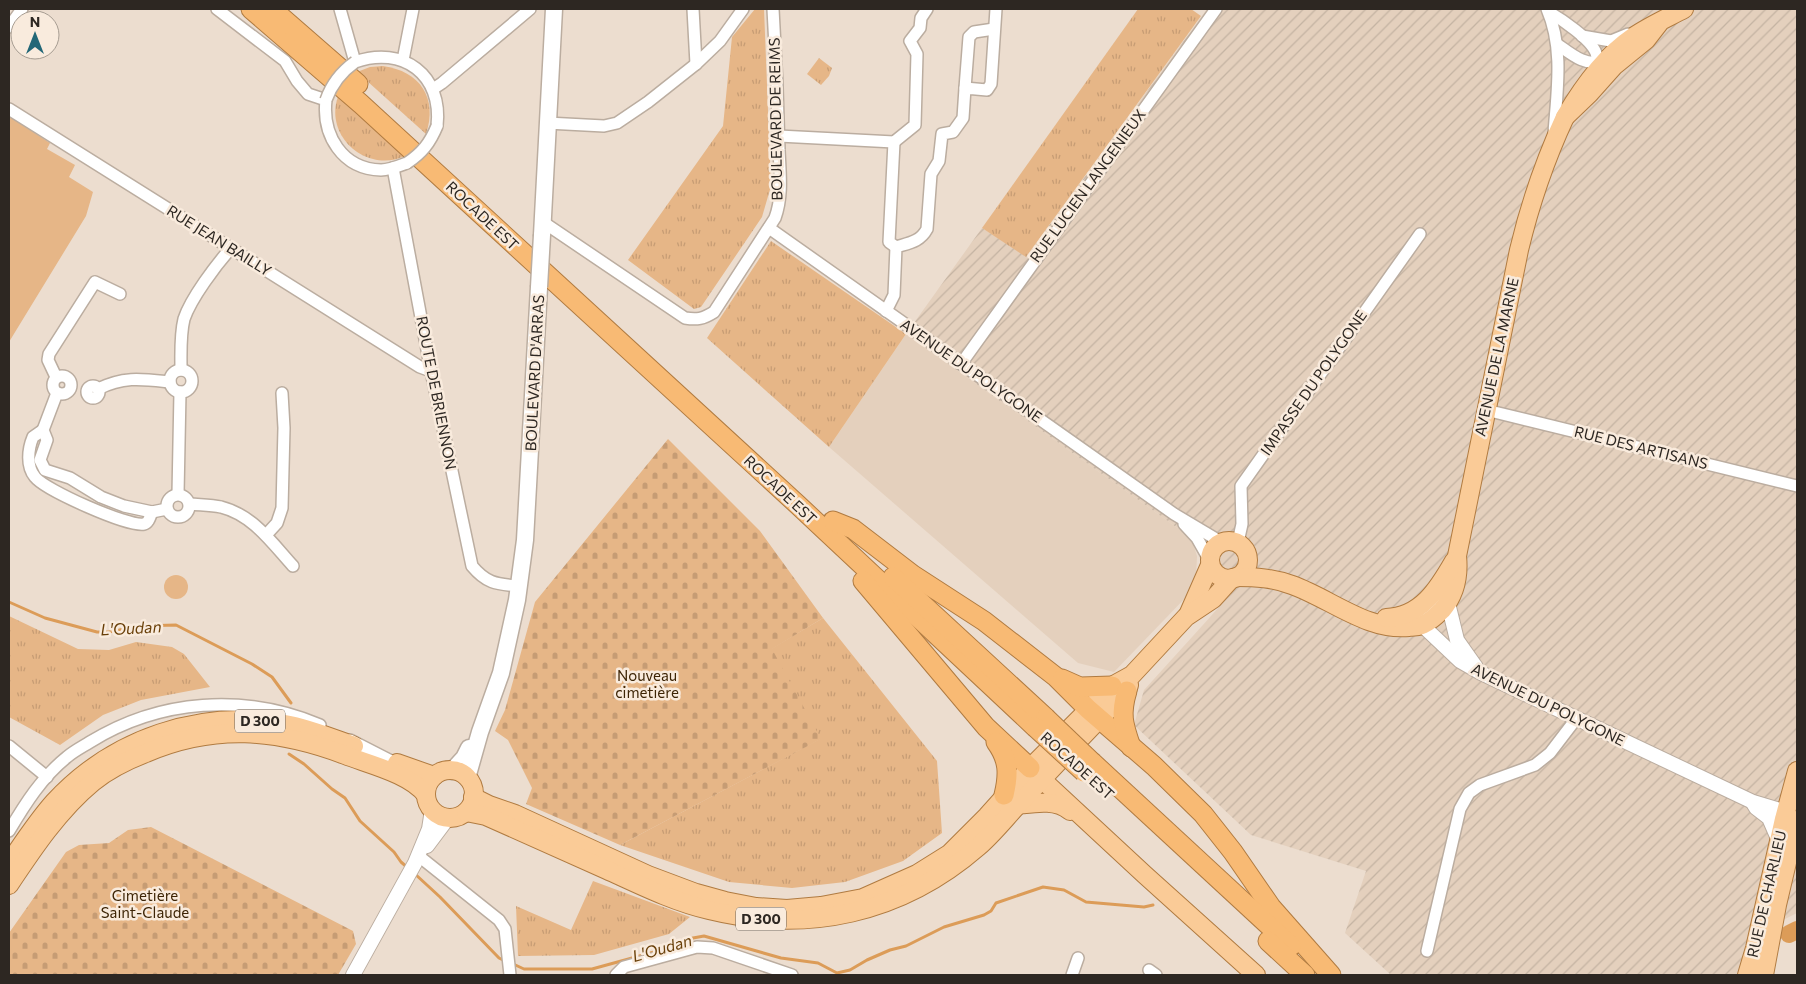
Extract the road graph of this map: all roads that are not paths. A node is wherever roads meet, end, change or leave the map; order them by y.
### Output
1 (22, 9) edge
2 (218, 9) edge
3 (251, 9) edge
4 (272, 9) edge
5 (340, 9) edge
6 (413, 9) edge
7 (530, 9) edge
8 (554, 9) edge
9 (693, 9) edge
10 (744, 9) edge
11 (773, 9) edge
12 (927, 9) edge
13 (996, 9) edge
14 (1216, 9) edge
15 (1684, 9) edge
16 (1548, 11) edge
17 (1660, 22) junction
18 (9, 27) edge
19 (994, 30) junction
20 (1582, 36) junction
21 (1557, 44) junction
22 (1627, 54) junction
23 (403, 60) junction
24 (355, 62) junction
25 (696, 64) junction
26 (1600, 69) junction
27 (433, 88) junction
28 (965, 88) junction
29 (326, 100) junction
30 (9, 109) edge
31 (547, 123) junction
32 (779, 136) junction
33 (894, 142) junction
34 (1553, 143) junction
35 (393, 168) junction
36 (768, 228) junction
37 (542, 229) junction
38 (1420, 234) dead end
39 (896, 246) junction
40 (230, 248) junction
41 (120, 294) dead end
42 (886, 311) junction
43 (961, 364) junction
44 (181, 370) junction
45 (431, 371) junction
46 (56, 377) junction
47 (170, 382) junction
48 (71, 388) junction
49 (180, 392) junction
50 (57, 393) junction
51 (282, 393) dead end
52 (1486, 410) junction
53 (43, 430) junction
54 (1797, 486) edge
55 (178, 494) junction
56 (190, 504) junction
57 (798, 505) junction
58 (167, 509) junction
59 (152, 512) junction
60 (1174, 514) junction
61 (833, 521) junction
62 (266, 535) junction
63 (1235, 545) junction
64 (1457, 556) junction
65 (1210, 563) junction
66 (293, 566) dead end
67 (1234, 578) junction
68 (518, 586) junction
69 (1294, 586) junction
70 (1448, 603) junction
71 (1355, 614) junction
72 (1186, 617) junction
73 (1423, 626) junction
74 (1481, 673) junction
75 (1056, 677) junction
76 (1124, 684) junction
77 (1093, 714) junction
78 (1576, 719) junction
79 (1040, 723) junction
80 (986, 727) junction
81 (9, 746) edge
82 (1132, 748) junction
83 (384, 766) junction
84 (1797, 771) edge
85 (460, 774) junction
86 (1036, 774) junction
87 (47, 776) junction
88 (434, 776) junction
89 (1011, 800) junction
90 (429, 802) junction
91 (1753, 802) junction
92 (463, 809) junction
93 (1794, 817) edge
94 (9, 831) edge
95 (1779, 841) junction
96 (1120, 852) junction
97 (9, 863) edge
98 (415, 865) junction
99 (9, 885) edge
100 (1428, 951) dead end
101 (1297, 952) junction
102 (1078, 958) dead end
103 (1762, 970) edge
104 (620, 971) edge
105 (1326, 974) edge
106 (353, 975) edge
107 (510, 975) edge
108 (792, 975) edge
109 (1072, 975) edge
110 (1256, 975) edge
111 (1305, 975) edge

1 - 18 street
2 - 29 street
3 - 57 highway, ROCADE EST
4 - 61 highway, ROCADE EST
5 - 24 street
6 - 23 street
7 - 27 street
8 - 31 main road, BOULEVARD D'ARRAS
9 - 25 street
10 - 25 street
11 - 32 street, BOULEVARD DE REIMS
12 - 33 street
13 - 19 street
14 - 43 street, RUE LUCIEN LANGENIEUX
15 - 17 main road, AVENUE DE LA MARNE
16 - 20 street
16 - 21 street
17 - 20 street
17 - 22 main road, AVENUE DE LA MARNE
17 - 26 main road, AVENUE DE LA MARNE
19 - 28 street
19 - 28 street
20 - 26 street
21 - 26 street
21 - 34 street
22 - 26 street
22 - 26 main road, AVENUE DE LA MARNE
23 - 24 street
23 - 27 street
24 - 29 street, bridge
25 - 31 street
26 - 34 main road, AVENUE DE LA MARNE
27 - 35 street, bridge
28 - 39 street
29 - 35 street
30 - 40 street, RUE JEAN BAILLY
31 - 37 main road, BOULEVARD D'ARRAS
32 - 33 street
32 - 36 street, BOULEVARD DE REIMS
33 - 39 street
34 - 52 main road, AVENUE DE LA MARNE
35 - 45 street, ROUTE DE BRIENNON
36 - 37 street, BOULEVARD DE REIMS
36 - 42 street, AVENUE DU POLYGONE
37 - 68 main road, BOULEVARD D'ARRAS, bridge
38 - 63 street, IMPASSE DU POLYGONE
39 - 42 street
40 - 44 street
40 - 45 street, RUE JEAN BAILLY
41 - 46 street
42 - 43 street, AVENUE DU POLYGONE
43 - 60 street, AVENUE DU POLYGONE
44 - 47 street
44 - 49 street
45 - 68 street, ROUTE DE BRIENNON
46 - 48 street
46 - 50 street
47 - 48 street
47 - 49 street
48 - 50 street
49 - 55 street
50 - 53 street
51 - 62 street
52 - 54 street, RUE DES ARTISANS
52 - 64 main road, AVENUE DE LA MARNE
53 - 59 street
53 - 59 street
55 - 56 street
55 - 58 street
56 - 58 street
56 - 62 street
57 - 79 highway, ROCADE EST
57 - 80 highway
58 - 59 street
60 - 63 street, AVENUE DU POLYGONE
60 - 65 street, AVENUE DU POLYGONE
61 - 75 highway
61 - 79 highway, ROCADE EST
62 - 66 street
63 - 65 main road
63 - 67 main road
63 - 69 main road, AVENUE DU POLYGONE
64 - 70 main road, AVENUE DE LA MARNE
64 - 71 main road
64 - 73 street
65 - 67 main road
65 - 72 main road
67 - 69 main road, AVENUE DU POLYGONE
67 - 72 main road
68 - 85 main road, BOULEVARD D'ARRAS
69 - 71 main road, AVENUE DU POLYGONE
70 - 73 main road, AVENUE DE LA MARNE
70 - 74 street
71 - 73 main road, AVENUE DU POLYGONE
72 - 76 main road
73 - 74 street, AVENUE DU POLYGONE
74 - 78 street, AVENUE DU POLYGONE
75 - 76 highway
75 - 77 highway
76 - 77 main road
76 - 82 highway
77 - 82 highway
77 - 86 main road, D 300
78 - 91 street, AVENUE DU POLYGONE
78 - 100 street
79 - 101 highway, ROCADE EST, bridge
80 - 86 highway
80 - 89 highway
81 - 87 street
82 - 101 highway
83 - 87 street
83 - 88 main road, D 300
83 - 90 main road, D 300
83 - 97 main road, D 300
83 - 99 main road, D 300
84 - 93 main road, RUE DE CHARLIEU
85 - 88 main road
85 - 92 main road
86 - 89 main road, D 300
86 - 96 main road
87 - 94 street
88 - 90 main road
89 - 92 main road, D 300
89 - 96 main road
90 - 92 main road
90 - 98 street
91 - 93 street, AVENUE DU POLYGONE
91 - 95 street, AVENUE DU POLYGONE
92 - 98 street
93 - 95 main road, RUE DE CHARLIEU
93 - 103 main road, RUE DE CHARLIEU
95 - 103 main road, RUE DE CHARLIEU
96 - 110 main road
98 - 106 street
98 - 107 street
101 - 105 highway, ROCADE EST
101 - 111 highway, ROCADE EST
102 - 109 street
104 - 108 street

